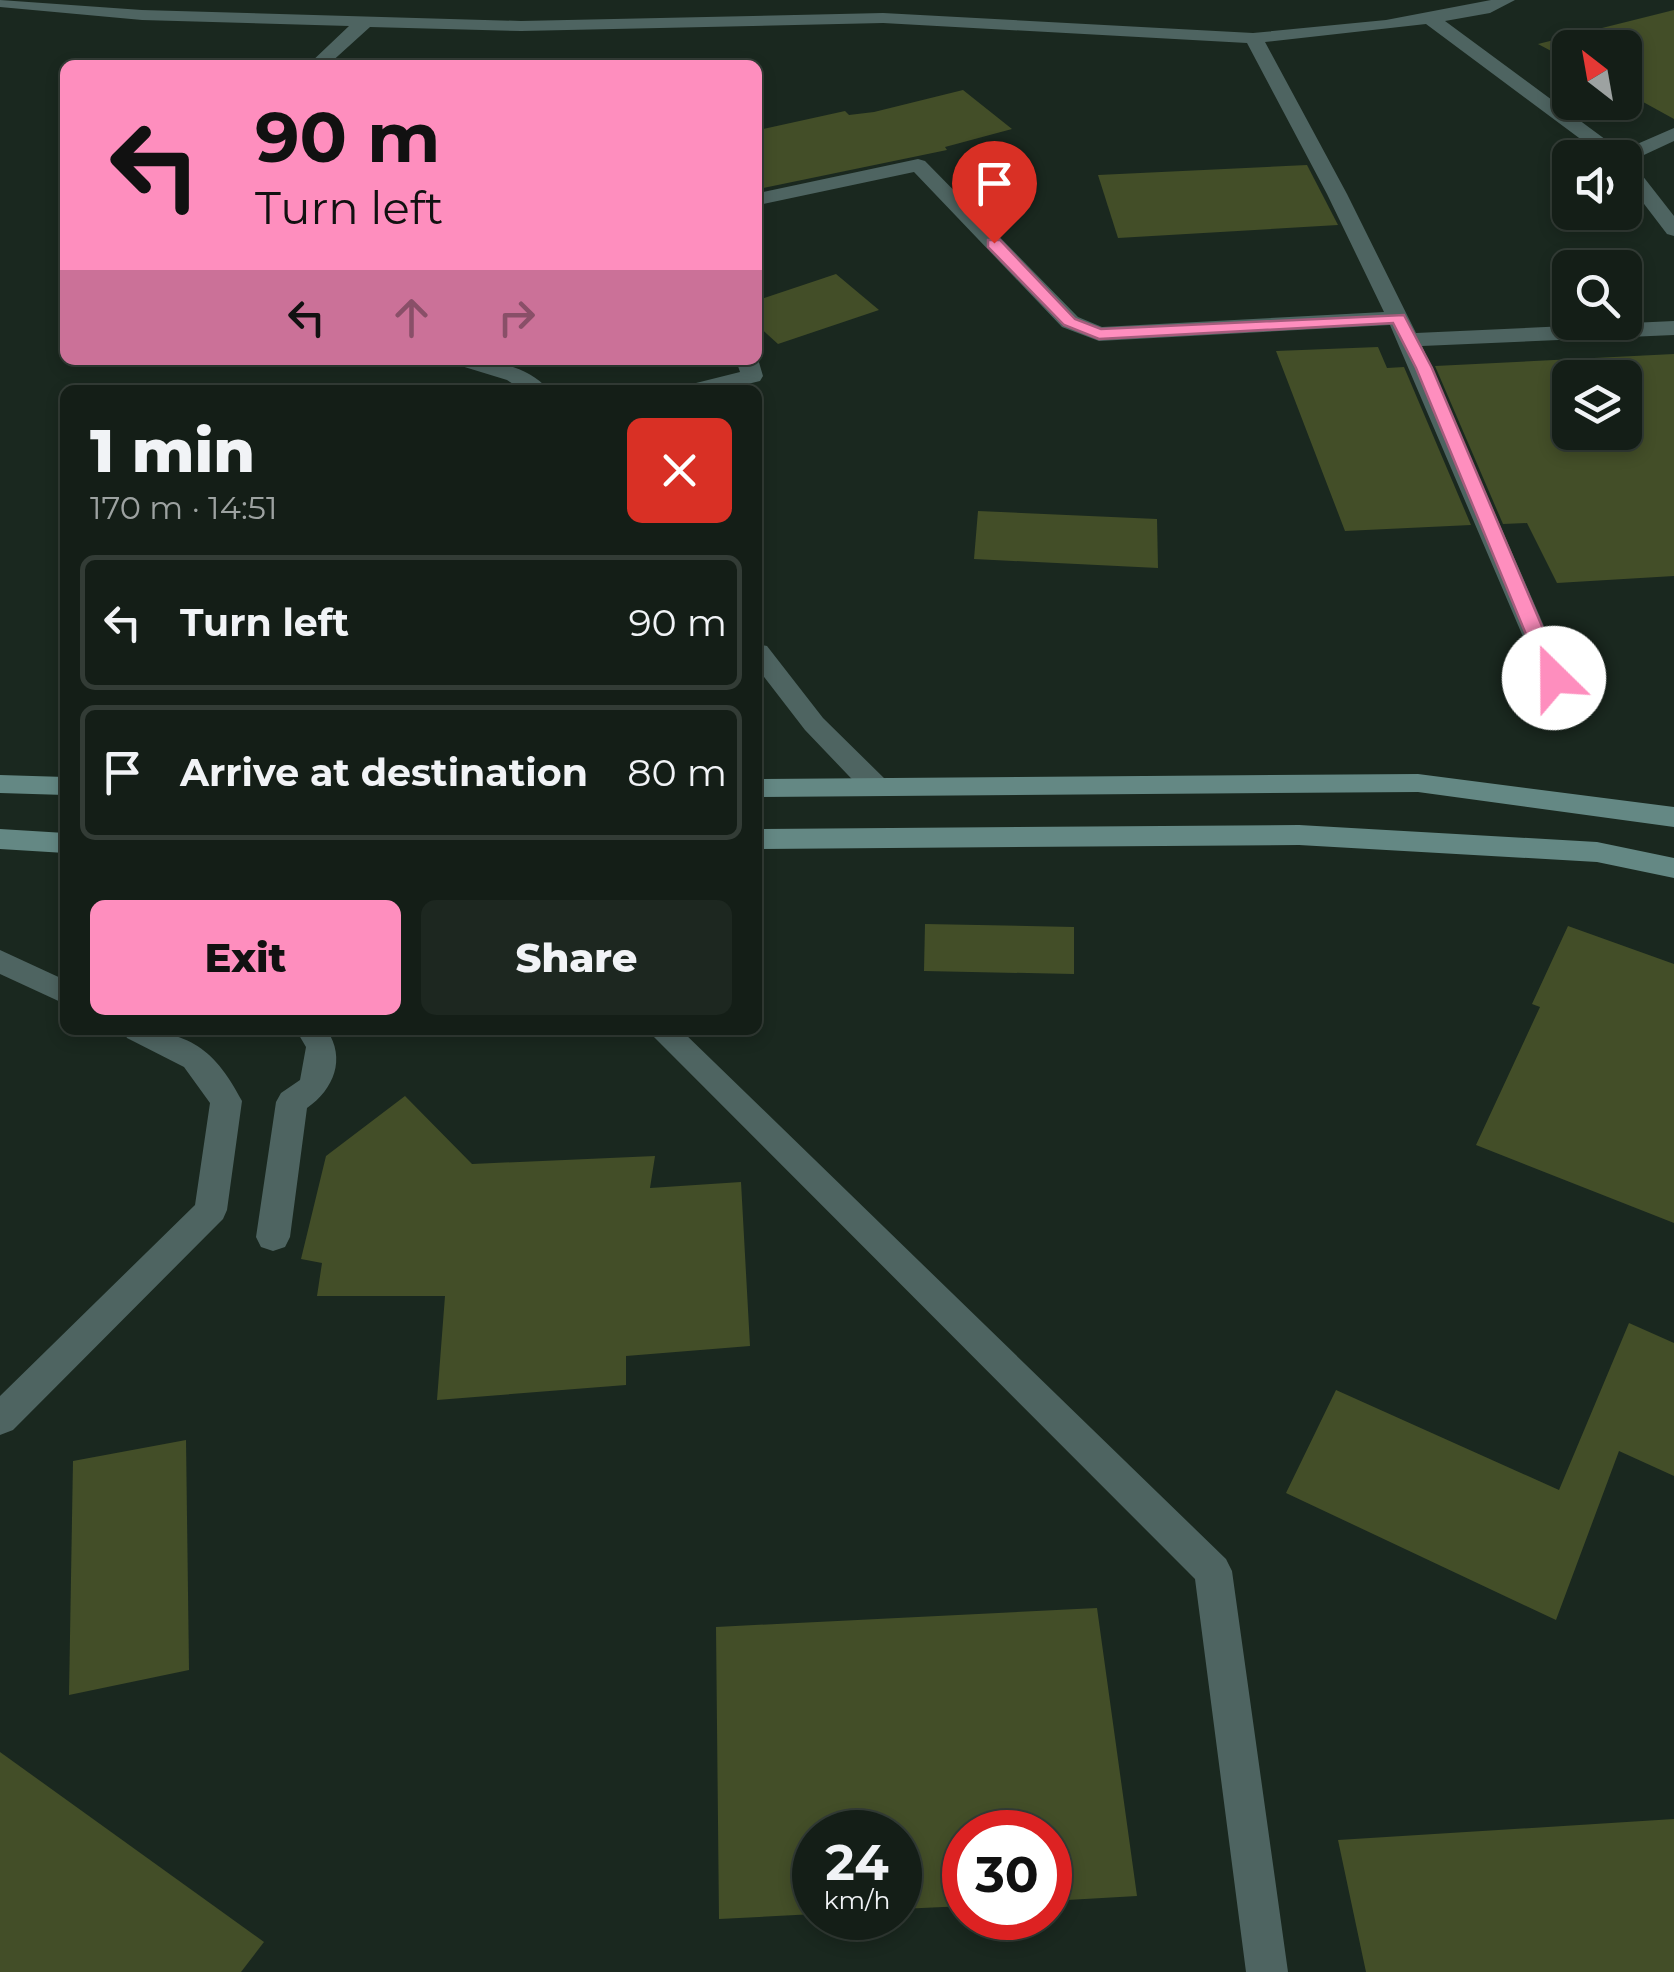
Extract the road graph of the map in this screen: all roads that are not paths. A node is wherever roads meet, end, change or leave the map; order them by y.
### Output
1 (1506, 0) edge
2 (0, 2) edge
3 (1430, 18) junction
4 (367, 20) junction
5 (1253, 38) junction
6 (323, 60) edge
7 (1674, 134) edge
8 (1596, 140) edge
9 (1642, 148) edge
10 (1642, 188) edge
11 (762, 198) edge
12 (1674, 230) edge
13 (1398, 318) junction
14 (1674, 328) edge
15 (1410, 340) junction
16 (481, 365) edge
17 (749, 365) edge
18 (530, 385) edge
19 (716, 385) edge
20 (762, 657) edge
21 (1554, 678) dead end
22 (0, 784) edge
23 (60, 786) edge
24 (762, 788) edge
25 (878, 789) junction
26 (1674, 817) edge
27 (762, 839) edge
28 (0, 840) edge
29 (60, 843) edge
30 (1674, 868) edge
31 (0, 961) edge
32 (60, 991) edge
33 (148, 1035) edge
34 (314, 1035) edge
35 (667, 1035) edge
36 (274, 1237) dead end
37 (0, 1419) edge
38 (1267, 1972) edge

1 - 3 street
2 - 4 street
3 - 5 street
3 - 8 street
4 - 5 street
4 - 6 street
5 - 13 street
7 - 9 street
10 - 12 street
11 - 13 street
13 - 15 street
14 - 15 street
15 - 21 street
16 - 18 street
17 - 19 street
20 - 25 street
22 - 23 main road
24 - 25 main road
25 - 26 main road
27 - 30 main road
28 - 29 main road
31 - 32 street
33 - 37 street
34 - 36 street
35 - 38 street

